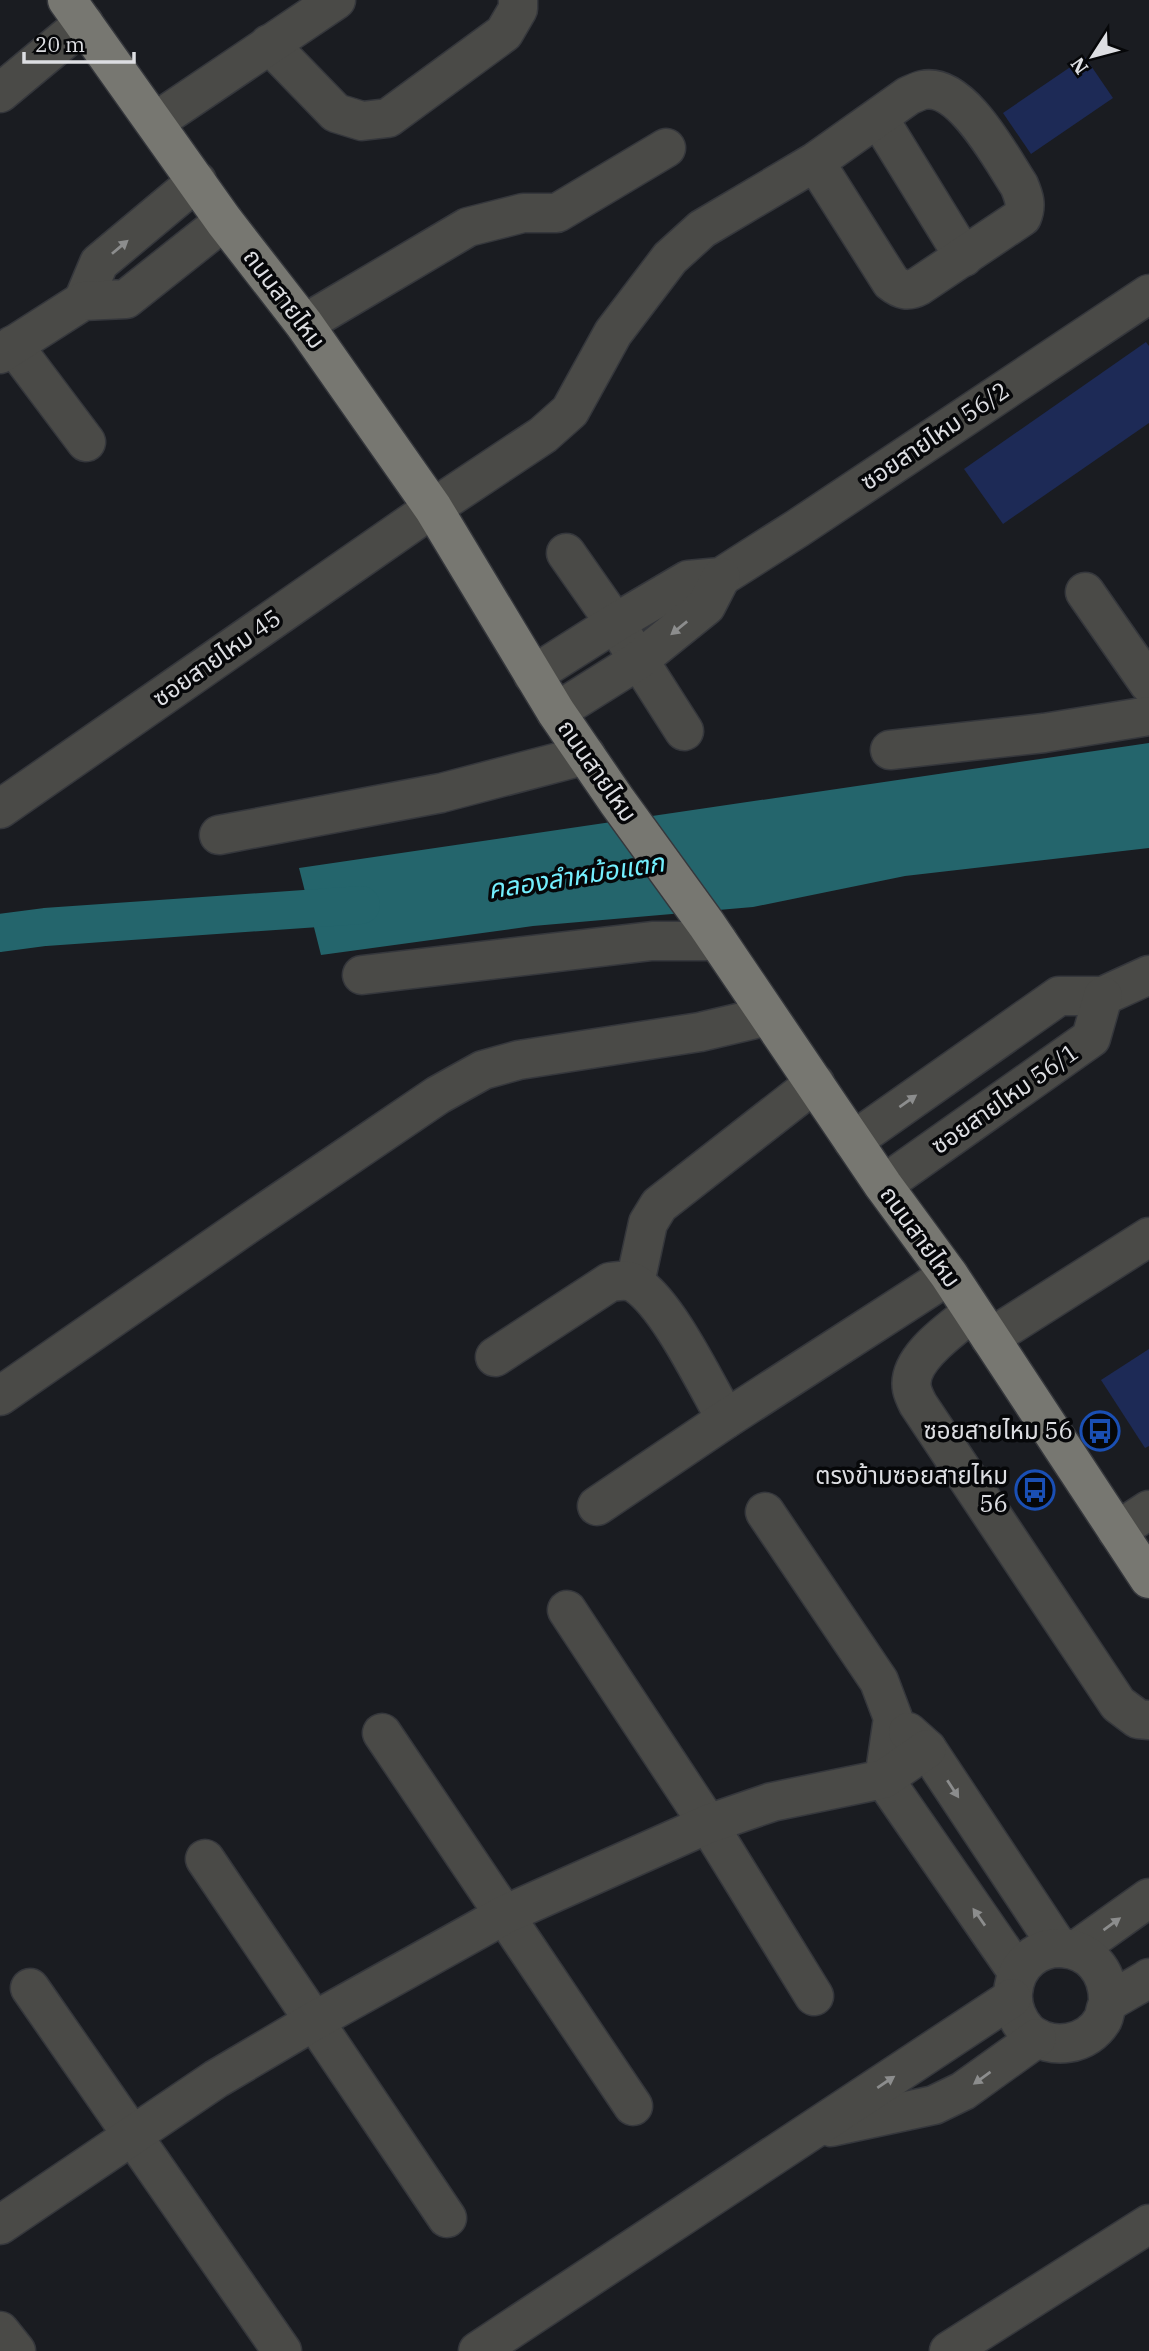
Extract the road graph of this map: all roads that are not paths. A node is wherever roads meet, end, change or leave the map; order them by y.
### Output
1 (336, 0) edge
2 (518, 0) edge
3 (76, 12) edge
4 (269, 44) junction
5 (0, 93) edge
6 (879, 118) junction
7 (155, 122) junction
8 (666, 148) dead end
9 (815, 162) junction
10 (197, 181) junction
11 (224, 221) junction
12 (964, 257) junction
13 (1149, 294) edge
14 (83, 301) junction
15 (304, 324) junction
16 (7, 350) edge
17 (86, 442) dead end
18 (433, 508) junction
19 (566, 553) dead end
20 (721, 577) junction
21 (1086, 592) dead end
22 (615, 623) junction
23 (639, 660) junction
24 (533, 676) junction
25 (1149, 684) edge
26 (556, 712) junction
27 (1149, 716) edge
28 (684, 730) dead end
29 (890, 750) dead end
30 (586, 755) junction
31 (0, 809) edge
32 (219, 835) dead end
33 (712, 933) junction
34 (362, 975) dead end
35 (1149, 975) edge
36 (1104, 996) junction
37 (768, 1016) junction
38 (814, 1083) junction
39 (852, 1141) junction
40 (883, 1185) junction
41 (1149, 1237) edge
42 (949, 1275) junction
43 (635, 1283) junction
44 (981, 1325) junction
45 (495, 1357) dead end
46 (0, 1396) edge
47 (726, 1419) junction
48 (597, 1506) dead end
49 (1149, 1510) edge
50 (765, 1512) dead end
51 (1117, 1531) junction
52 (1149, 1579) edge
53 (567, 1610) dead end
54 (894, 1718) junction
55 (1149, 1720) edge
56 (382, 1733) dead end
57 (927, 1749) junction
58 (884, 1779) junction
59 (708, 1824) junction
60 (205, 1859) dead end
61 (1149, 1898) edge
62 (504, 1915) junction
63 (1067, 1949) junction
64 (1149, 1978) edge
65 (1015, 1985) junction
66 (30, 1988) dead end
67 (814, 1996) dead end
68 (1108, 2004) junction
69 (314, 2021) junction
70 (1037, 2038) junction
71 (633, 2106) dead end
72 (809, 2132) junction
73 (132, 2135) junction
74 (447, 2218) dead end
75 (1149, 2224) edge
76 (0, 2225) edge
77 (0, 2331) edge
78 (16, 2351) edge
79 (282, 2351) edge
80 (478, 2351) edge
81 (949, 2351) edge

1 - 4 street
2 - 4 street
3 - 5 street
3 - 7 main road, ถนนสายไหม
4 - 7 street
6 - 9 street, ซอยสายไหม 45
6 - 12 street
6 - 12 street, ซอยสายไหม 45
7 - 10 main road, ถนนสายไหม
8 - 15 street
9 - 12 street
9 - 18 street, ซอยสายไหม 45
10 - 11 main road, ถนนสายไหม
14 -> 10 street
11 - 14 street
11 - 15 main road, ถนนสายไหม
13 - 20 street, ซอยสายไหม 56/2
14 - 16 street
15 - 18 main road, ถนนสายไหม
16 - 17 street
18 - 24 main road, ถนนสายไหม
18 - 31 street, ซอยสายไหม 45
19 - 22 street
20 - 22 street, ซอยสายไหม 56/2
20 -> 23 street, ซอยสายไหม 56/2
21 - 25 street
22 - 23 street
22 - 24 street, ซอยสายไหม 56/2
23 - 26 street, ซอยสายไหม 56/2
23 - 28 street
24 - 26 main road, ถนนสายไหม
26 - 30 main road, ถนนสายไหม
27 - 29 street
30 - 32 street
30 - 33 main road, ถนนสายไหม
33 - 34 street
33 - 37 main road, ถนนสายไหม
35 - 36 street
39 -> 36 street
36 - 40 street, ซอยสายไหม 56/1
37 - 38 main road, ถนนสายไหม
37 - 46 street
38 - 39 main road, ถนนสายไหม
38 - 43 street
39 - 40 main road, ถนนสายไหม
40 - 42 main road, ถนนสายไหม
41 - 44 street
42 - 44 main road, ถนนสายไหม
42 - 47 street
43 - 45 street
43 - 47 street
44 - 51 main road, ถนนสายไหม
44 - 55 street
47 - 48 street
49 - 51 street
50 - 54 street
51 - 52 main road, ถนนสายไหม
53 - 59 street
54 - 57 street
54 - 58 street
56 - 62 street
57 - 58 street
57 -> 63 street
58 - 59 street
65 -> 58 street
59 - 62 street
59 - 67 street
60 - 69 street
63 -> 61 street
62 - 69 street
62 - 71 street
63 - 65 street
63 - 68 street
64 - 68 street
65 - 70 street
72 -> 65 street
66 - 73 street
68 - 70 street
69 - 73 street
69 - 74 street
70 -> 72 street
72 - 80 street
73 - 76 street
73 - 79 street
75 - 81 street
77 - 78 street

